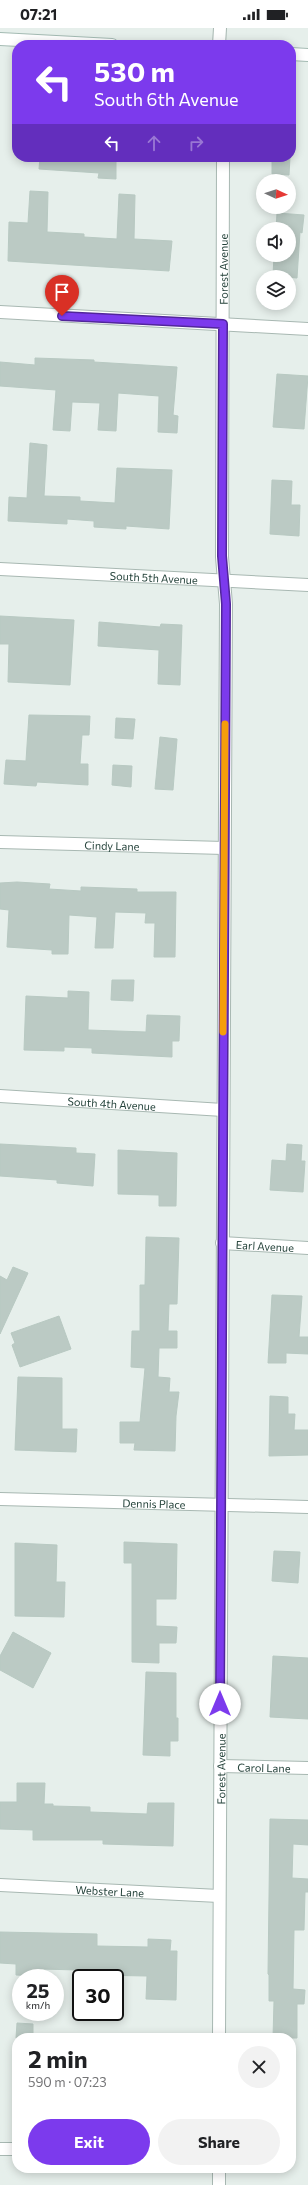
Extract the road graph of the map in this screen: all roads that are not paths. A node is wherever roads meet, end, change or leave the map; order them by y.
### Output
1 (220, 28) edge
2 (0, 39) edge
3 (19, 40) edge
4 (220, 40) edge
5 (296, 54) edge
6 (308, 55) edge
7 (223, 162) edge
8 (0, 312) edge
9 (223, 324) junction
10 (308, 329) edge
11 (0, 569) edge
12 (226, 581) junction
13 (308, 585) edge
14 (0, 842) edge
15 (224, 848) junction
16 (0, 1096) edge
17 (223, 1110) junction
18 (222, 1243) junction
19 (308, 1248) edge
20 (0, 1499) edge
21 (221, 1504) junction
22 (308, 1506) edge
23 (220, 1766) junction
24 (308, 1768) edge
25 (0, 1885) edge
26 (219, 1896) junction
27 (219, 2033) edge
28 (0, 2148) edge
29 (12, 2149) edge
30 (219, 2173) edge
31 (219, 2185) edge

1 - 4 street
2 - 3 street
5 - 6 street
7 - 9 street, Forest Avenue
8 - 9 street
9 - 10 street
9 - 12 street, Forest Avenue
11 - 12 street, South 5th Avenue
12 - 13 street, South 5th Avenue
12 - 15 street, Forest Avenue
14 - 15 street, Cindy Lane
15 - 17 street, Forest Avenue
16 - 17 street, South 4th Avenue
17 - 18 street, Forest Avenue
18 - 19 street, Earl Avenue
18 - 21 street, Forest Avenue
20 - 21 street, Dennis Place
21 - 22 street, Dennis Place
21 - 23 street, Forest Avenue
23 - 24 street, Carol Lane
23 - 26 street, Forest Avenue
25 - 26 street, Webster Lane
26 - 27 street, Forest Avenue
28 - 29 street
30 - 31 street

